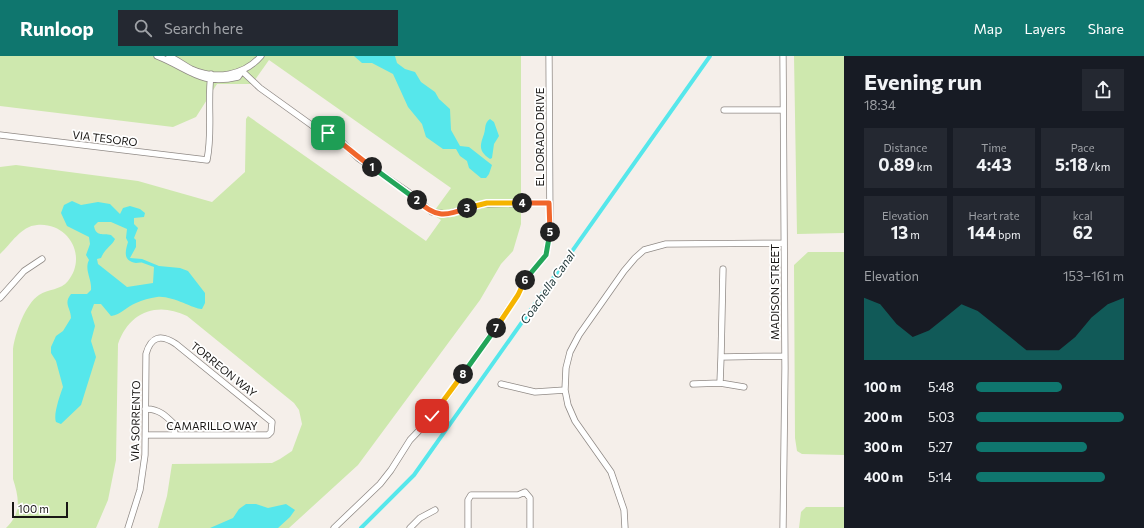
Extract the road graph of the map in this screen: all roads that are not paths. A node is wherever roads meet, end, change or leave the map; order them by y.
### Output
1 (157, 56) edge
2 (169, 56) edge
3 (261, 56) edge
4 (549, 56) edge
5 (783, 56) edge
6 (242, 71) junction
7 (211, 77) junction
8 (724, 110) dead end
9 (783, 110) junction
10 (0, 135) edge
11 (549, 203) junction
12 (784, 243) junction
13 (42, 259) dead end
14 (723, 269) dead end
15 (0, 298) edge
16 (155, 339) joint
17 (785, 356) junction
18 (721, 358) junction
19 (720, 383) junction
20 (501, 384) dead end
21 (693, 384) dead end
22 (744, 387) dead end
23 (565, 390) junction
24 (145, 409) junction
25 (272, 427) joint
26 (146, 435) junction
27 (175, 435) junction
28 (435, 510) dead end
29 (128, 528) edge
30 (334, 528) edge
31 (410, 528) edge
32 (468, 528) edge
33 (530, 528) edge
34 (625, 528) edge
35 (783, 528) edge

1 - 7 street
2 - 7 street
3 - 6 street
4 - 11 street, EL DORADO DRIVE
5 - 9 street, MADISON STREET
6 - 7 street
6 - 11 street
7 - 10 street, VIA TESORO
8 - 9 street
9 - 12 street, MADISON STREET
11 - 30 street, EL DORADO DRIVE
12 - 17 street, MADISON STREET
12 - 23 street
13 - 15 street
14 - 18 street
16 - 24 street, VIA SORRENTO
16 - 25 street, TORREON WAY
17 - 18 street
17 - 35 street, MADISON STREET
18 - 19 street
19 - 21 street
19 - 22 street
20 - 23 street
23 - 34 street
24 - 26 street, VIA SORRENTO
24 - 27 street
25 - 27 street, CAMARILLO WAY
26 - 27 street, CAMARILLO WAY
26 - 29 street, VIA SORRENTO
28 - 31 street
32 - 33 street

